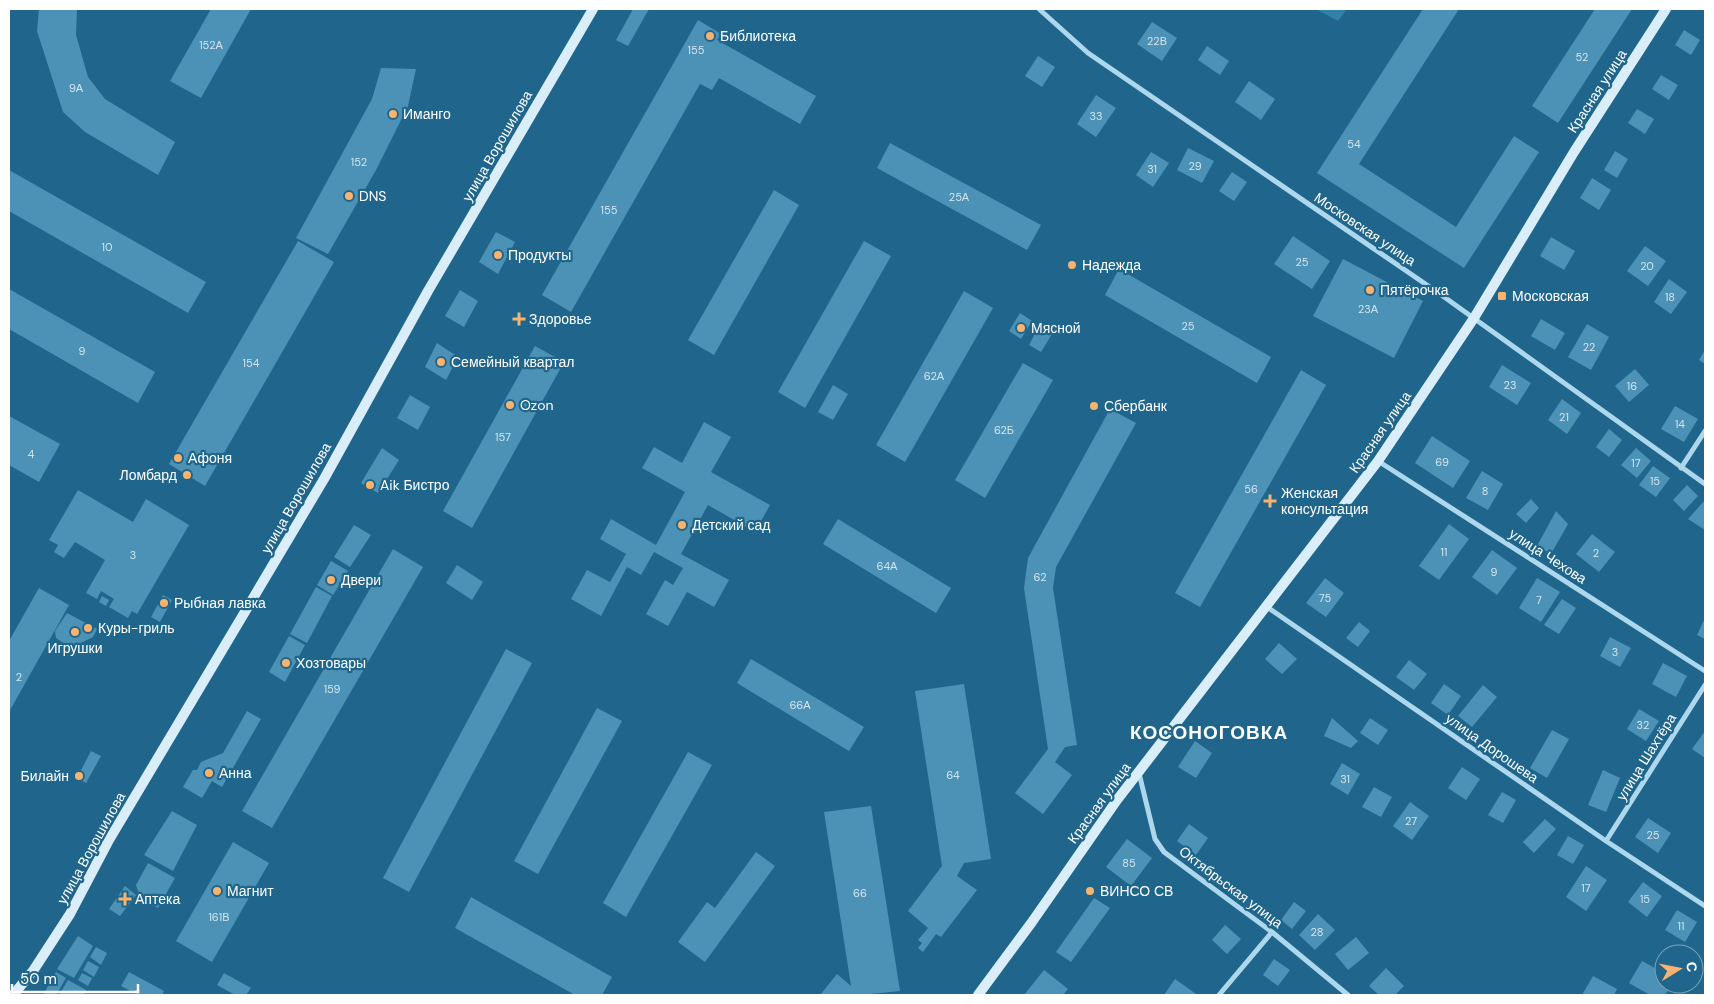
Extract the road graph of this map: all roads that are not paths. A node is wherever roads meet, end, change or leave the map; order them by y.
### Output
1 (593, 9) edge
2 (1039, 9) edge
3 (1666, 9) edge
4 (1474, 318) junction
5 (1705, 431) edge
6 (1378, 461) junction
7 (1681, 468) junction
8 (1705, 484) edge
9 (1267, 607) junction
10 (1705, 671) edge
11 (1705, 684) edge
12 (1138, 772) junction
13 (1606, 842) junction
14 (1705, 906) edge
15 (1272, 932) junction
16 (13, 995) edge
17 (978, 995) edge
18 (1219, 995) edge
19 (1348, 995) edge

1 - 16 street, улица Ворошилова
2 - 4 street, Московская улица
3 - 4 street, Красная улица
4 - 6 street, Красная улица
4 - 7 street, Московская улица
5 - 7 street
6 - 9 street, Красная улица
6 - 10 street, улица Чехова
7 - 8 street, Московская улица
9 - 12 street, Красная улица
9 - 13 street, улица Дорошева
11 - 13 street, улица Шахтёра
12 - 15 street, Октябрьская улица
12 - 17 street, Красная улица
13 - 14 street, улица Дорошева
15 - 18 street
15 - 19 street, Октябрьская улица

